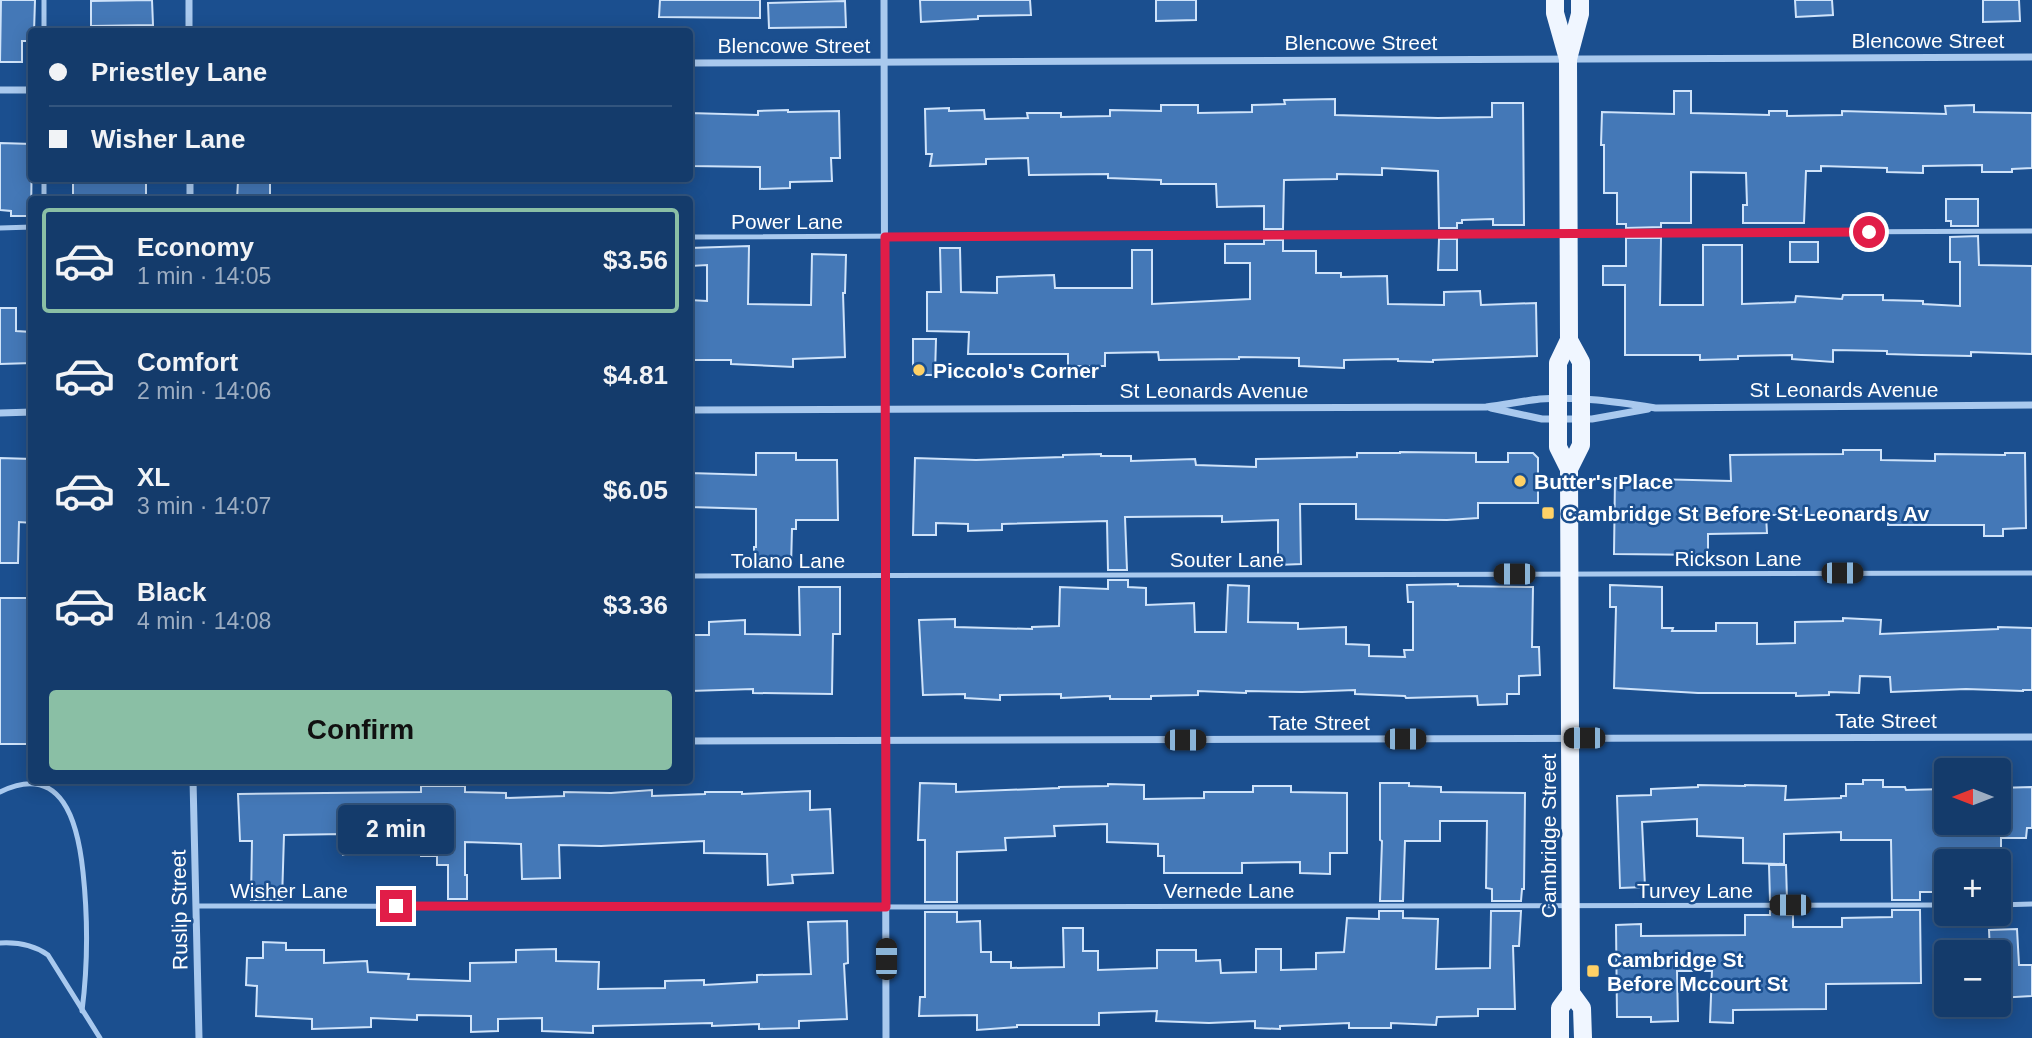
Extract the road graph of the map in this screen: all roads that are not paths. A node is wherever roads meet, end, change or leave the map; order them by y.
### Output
1 (44, 0) edge
2 (189, 0) edge
3 (884, 0) edge
4 (1555, 0) edge
5 (1580, 0) edge
6 (44, 28) edge
7 (189, 28) edge
8 (2032, 57) edge
9 (1568, 59) junction
10 (693, 63) edge
11 (885, 63) junction
12 (0, 90) edge
13 (28, 90) edge
14 (0, 228) edge
15 (28, 228) edge
16 (2032, 231) edge
17 (1569, 234) junction
18 (693, 237) edge
19 (885, 237) junction
20 (1569, 340) junction
21 (1558, 399) junction
22 (1581, 399) junction
23 (2032, 405) edge
24 (1486, 407) junction
25 (1656, 408) junction
26 (885, 409) junction
27 (693, 410) edge
28 (0, 412) edge
29 (28, 412) edge
30 (1558, 419) junction
31 (1581, 419) junction
32 (1569, 469) junction
33 (2032, 573) edge
34 (1569, 574) junction
35 (886, 575) junction
36 (693, 576) edge
37 (2032, 737) edge
38 (1570, 738) junction
39 (693, 741) edge
40 (886, 741) junction
41 (193, 784) edge
42 (0, 792) edge
43 (2032, 904) edge
44 (1571, 905) junction
45 (1934, 905) edge
46 (2011, 905) edge
47 (197, 906) junction
48 (886, 907) junction
49 (0, 943) edge
50 (1571, 993) junction
51 (82, 1010) junction
52 (100, 1038) edge
53 (199, 1038) edge
54 (886, 1038) edge
55 (1560, 1038) edge
56 (1583, 1038) edge

1 - 6 lane
2 - 7 street
3 - 11 street
4 - 9 main road, Cambridge Street
5 - 9 main road, Cambridge Street
8 - 9 street, Blencowe Street
9 - 11 street, Blencowe Street
9 - 17 main road, Cambridge Street
10 - 11 street, Blencowe Street
11 - 19 street
12 - 13 street
14 - 15 lane
16 - 17 lane, Power Lane
17 - 19 lane, Power Lane
17 - 20 main road, Cambridge Street
18 - 19 lane, Power Lane
19 - 26 street
20 - 21 main road, Cambridge Street
20 - 22 main road, Cambridge Street
21 - 22 street, St Leonards Avenue
21 - 24 street, St Leonards Avenue
21 - 30 main road, Cambridge Street
22 - 25 street, St Leonards Avenue
22 - 31 main road, Cambridge Street
23 - 25 street, St Leonards Avenue
24 - 26 street, St Leonards Avenue
24 - 30 street, St Leonards Avenue
25 - 31 street, St Leonards Avenue
26 - 27 street, St Leonards Avenue
26 - 35 street
28 - 29 street
30 - 31 street, St Leonards Avenue
30 - 32 main road, Cambridge Street
31 - 32 main road, Cambridge Street
32 - 34 main road, Cambridge Street
33 - 34 lane, Rickson Lane
34 - 35 lane, Souter Lane
34 - 38 main road, Cambridge Street
35 - 36 lane, Tolano Lane
35 - 40 street
37 - 38 street, Tate Street
38 - 40 street, Tate Street
38 - 44 main road, Cambridge Street
39 - 40 street, Tate Street
40 - 48 street
41 - 47 street, Ruslip Street
42 - 51 lane
43 - 46 lane
44 - 45 lane, Turvey Lane
44 - 48 lane, Vernede Lane
44 - 50 main road, Cambridge Street
47 - 48 lane, Wisher Lane
47 - 53 street, Ruslip Street
48 - 54 street
49 - 51 lane
50 - 55 main road, Cambridge Street
50 - 56 main road, Cambridge Street
51 - 52 lane

